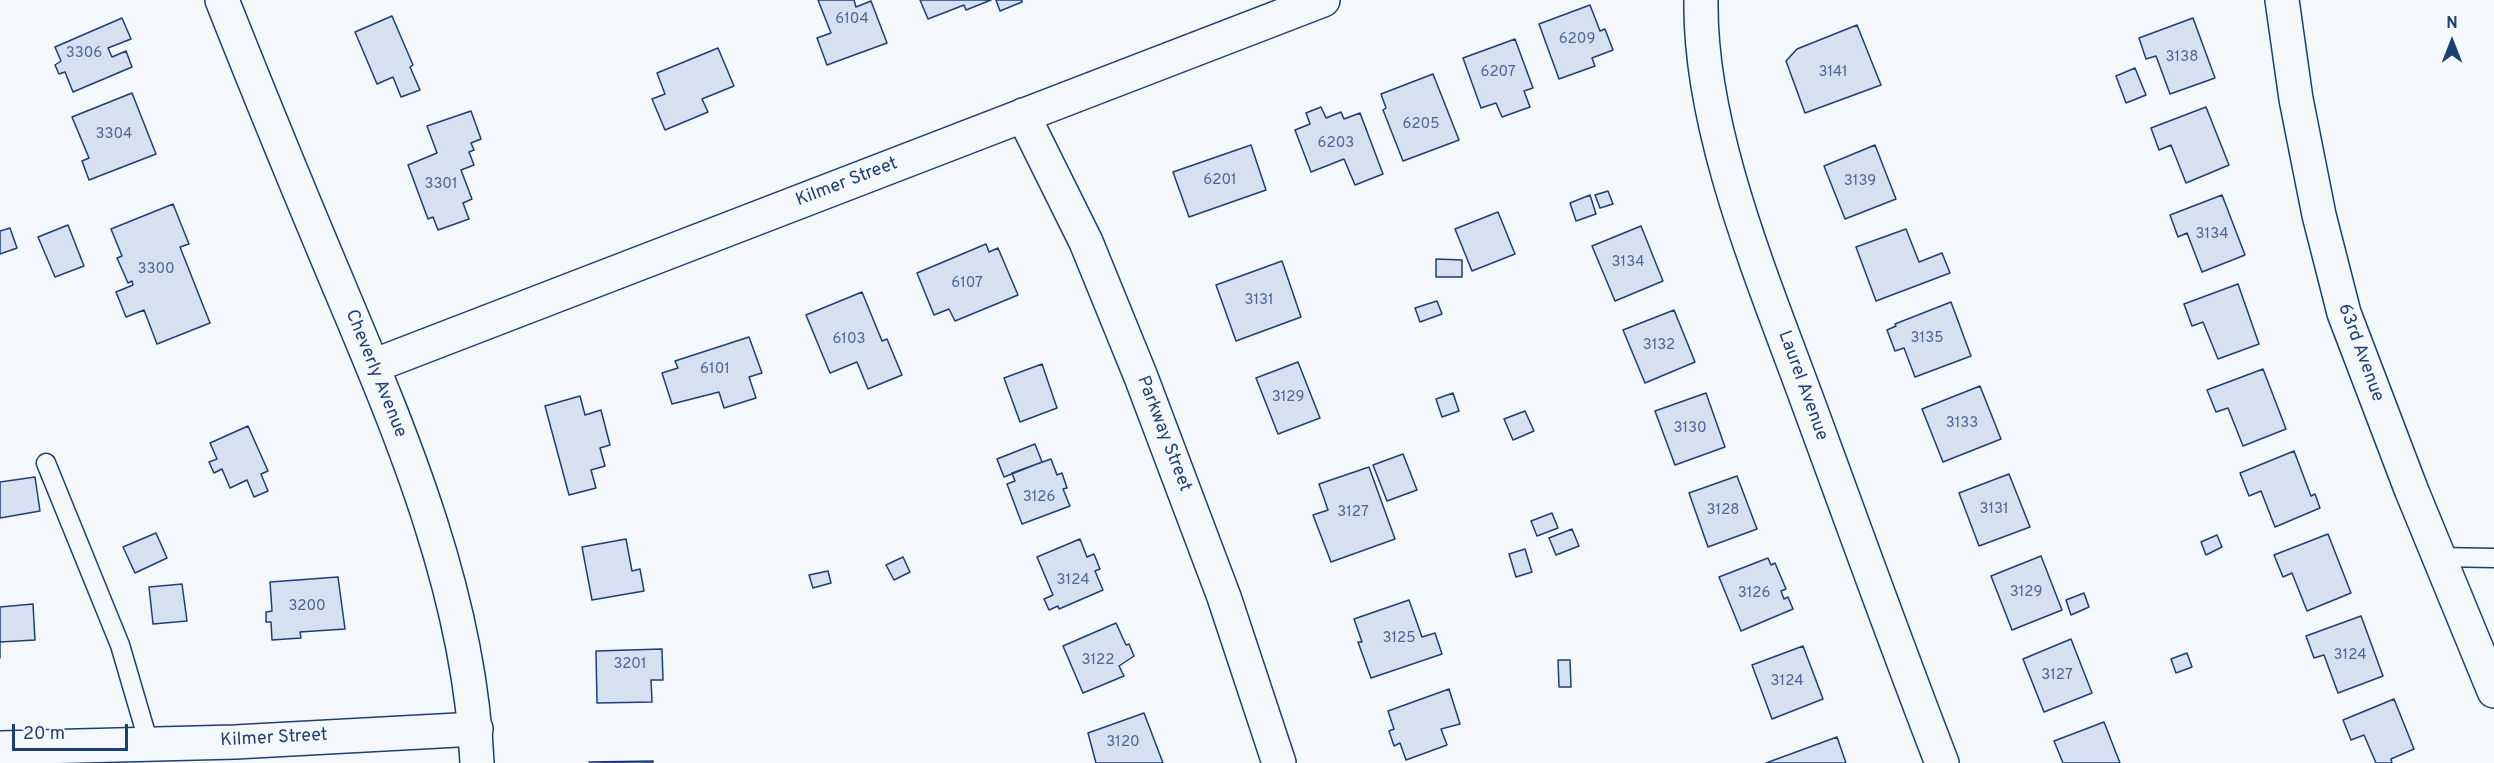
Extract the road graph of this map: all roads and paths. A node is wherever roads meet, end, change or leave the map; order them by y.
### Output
1 (222, 0) edge
2 (1323, 0) edge
3 (1701, 0) edge
4 (2282, 0) edge
5 (1023, 115) junction
6 (373, 366) junction
7 (46, 463) dead end
8 (2439, 557) junction
9 (2494, 558) edge
10 (2494, 691) edge
11 (476, 729) junction
12 (149, 744) junction
13 (4, 753) edge
14 (477, 763) edge
15 (1280, 763) edge
16 (1942, 763) edge

1 - 6 street, Cheverly Avenue
2 - 5 street, Kilmer Street
3 - 16 street, Laurel Avenue
4 - 8 street, 63rd Avenue
5 - 6 street, Kilmer Street
5 - 15 street, Parkway Street
6 - 11 street, Cheverly Avenue
7 - 12 lane
8 - 9 lane
8 - 10 street, 63rd Avenue
11 - 12 street, Kilmer Street
11 - 14 street, Cheverly Avenue
12 - 13 street, Kilmer Street

